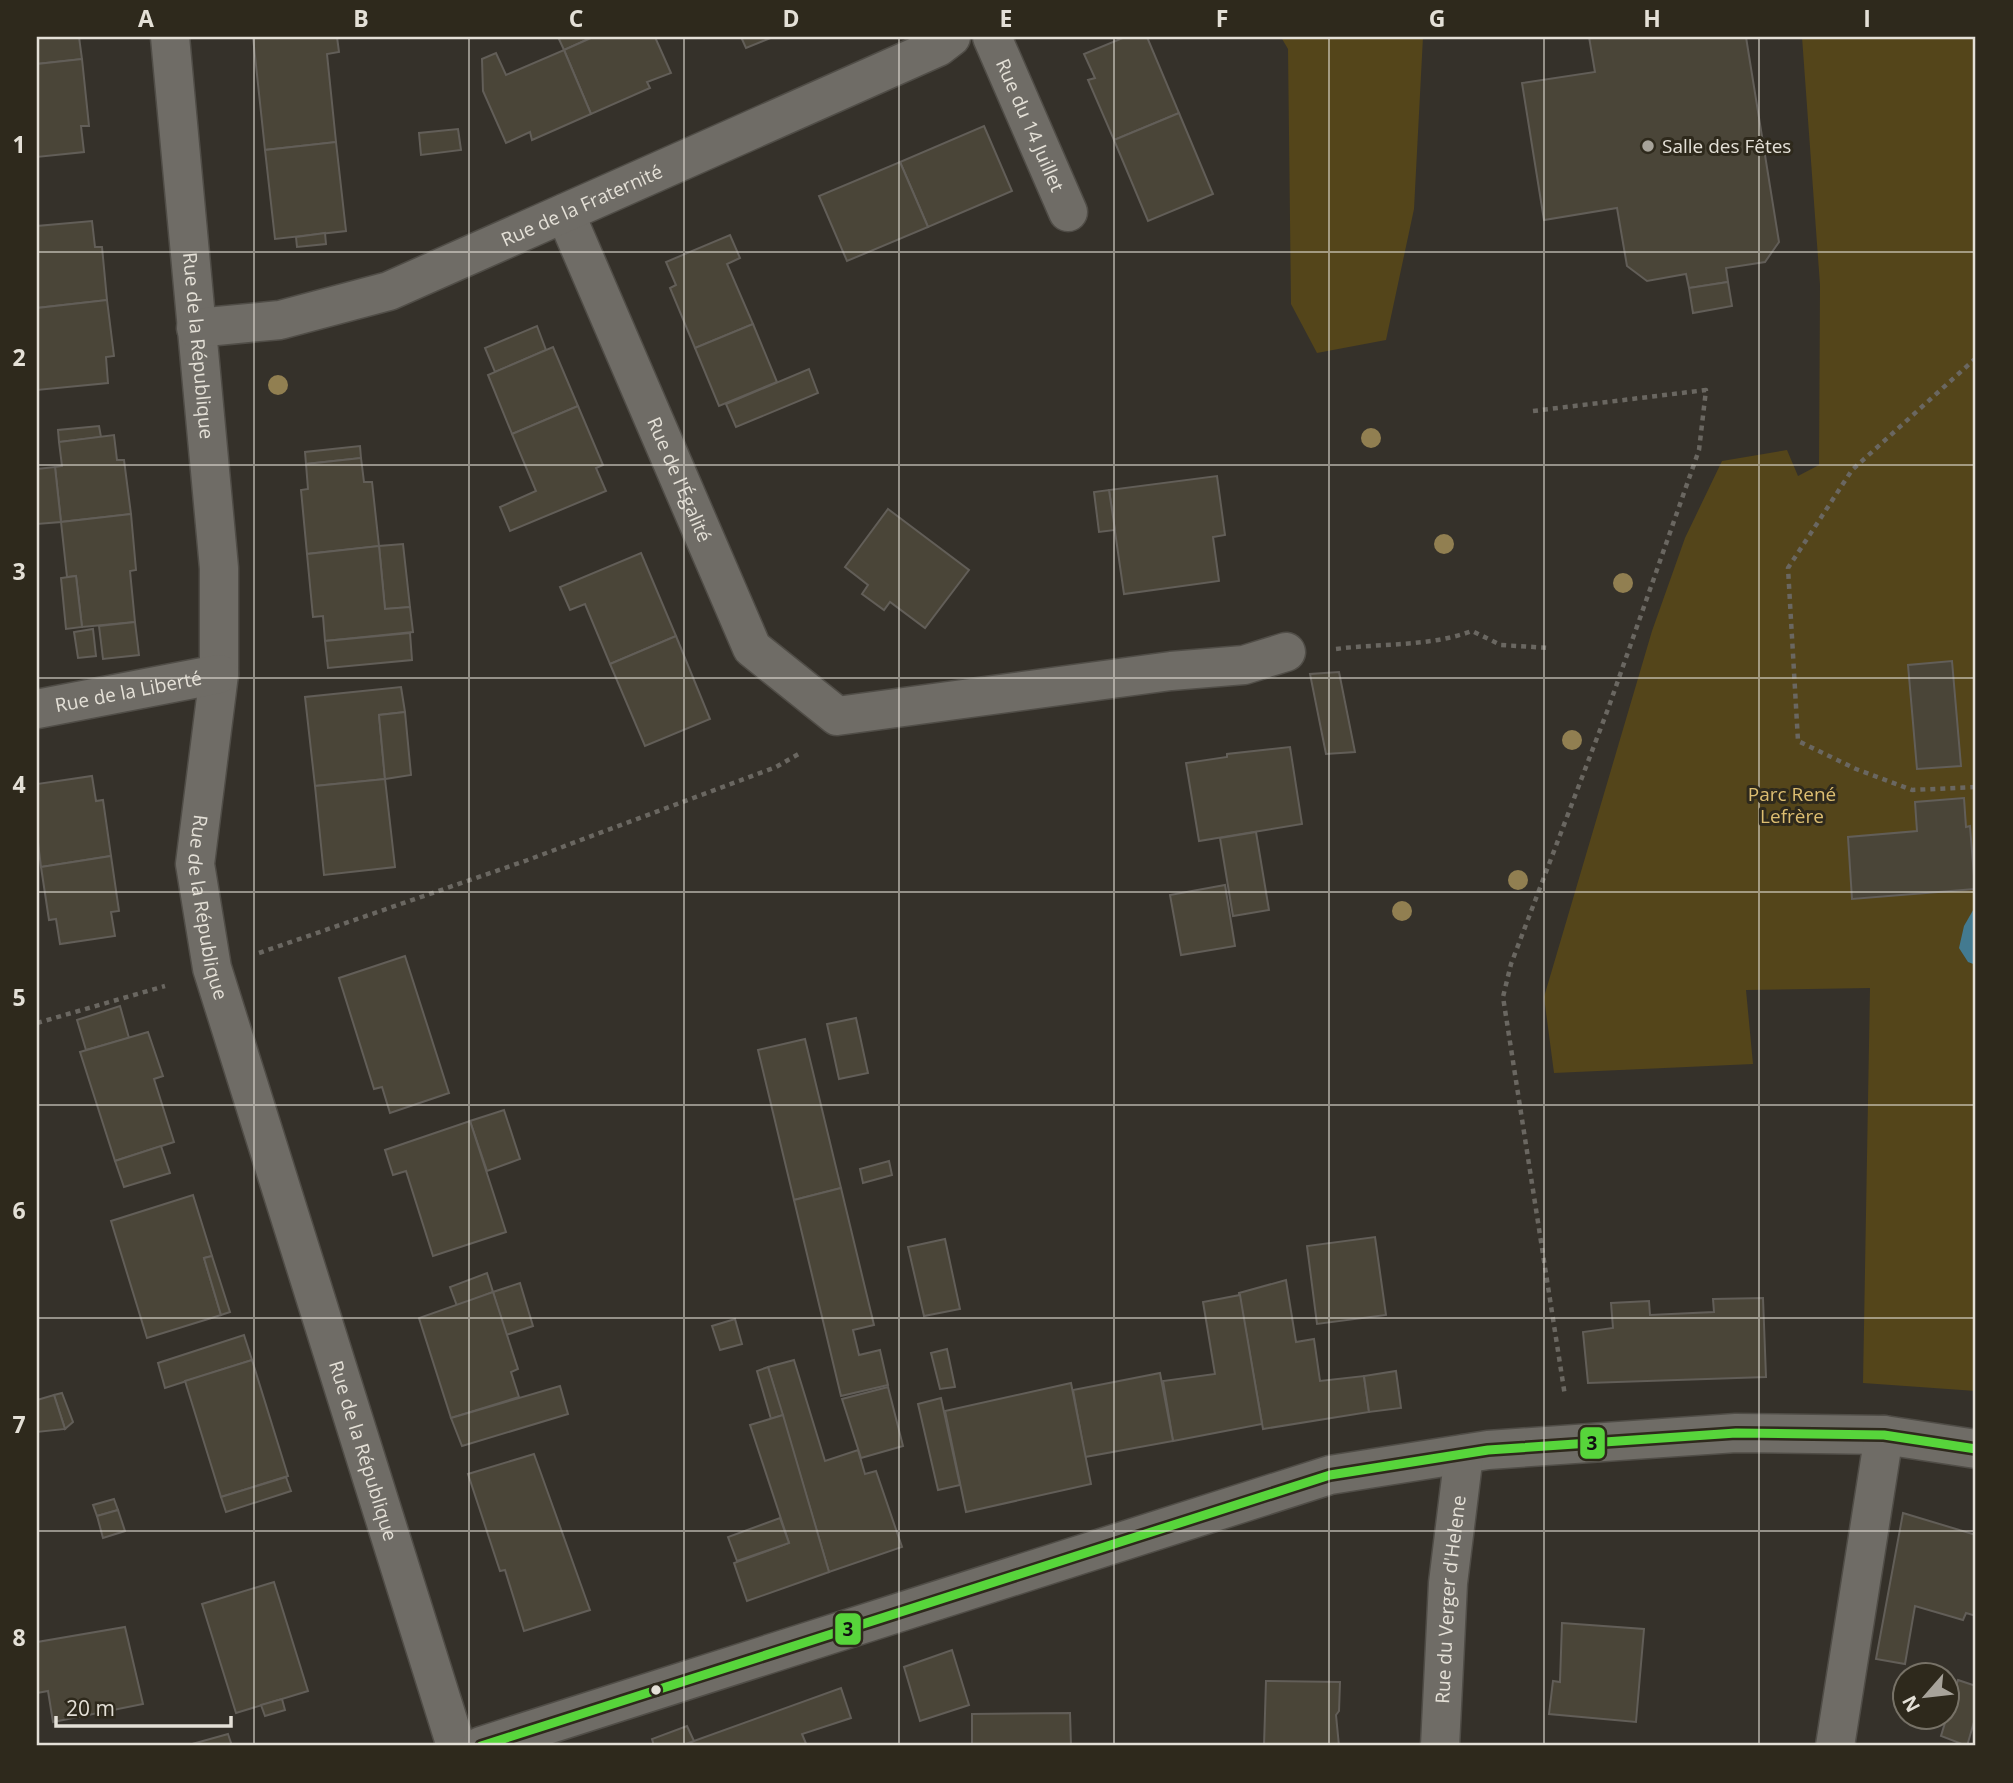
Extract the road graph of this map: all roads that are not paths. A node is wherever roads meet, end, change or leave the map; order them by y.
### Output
1 (170, 37) edge
2 (951, 37) edge
3 (992, 37) edge
4 (1068, 212) dead end
5 (565, 213) junction
6 (196, 328) junction
7 (1286, 652) road end
8 (219, 674) junction
9 (37, 709) edge
10 (1884, 1435) junction
11 (1976, 1449) edge
12 (1464, 1454) junction
13 (456, 1746) edge
14 (481, 1746) edge
15 (1440, 1746) edge
16 (1835, 1746) edge

1 - 6 street, Rue de la République
2 - 5 street, Rue de la Fraternité
3 - 4 street, Rue du 14 Juillet
5 - 6 street, Rue de la Fraternité
5 - 7 street, Rue de l'Égalité
6 - 8 street, Rue de la République
8 - 9 street, Rue de la Liberté
8 - 13 street, Rue de la République
10 - 11 street
10 - 12 street
10 - 16 street
12 - 14 street
12 - 15 street, Rue du Verger d'Helene

